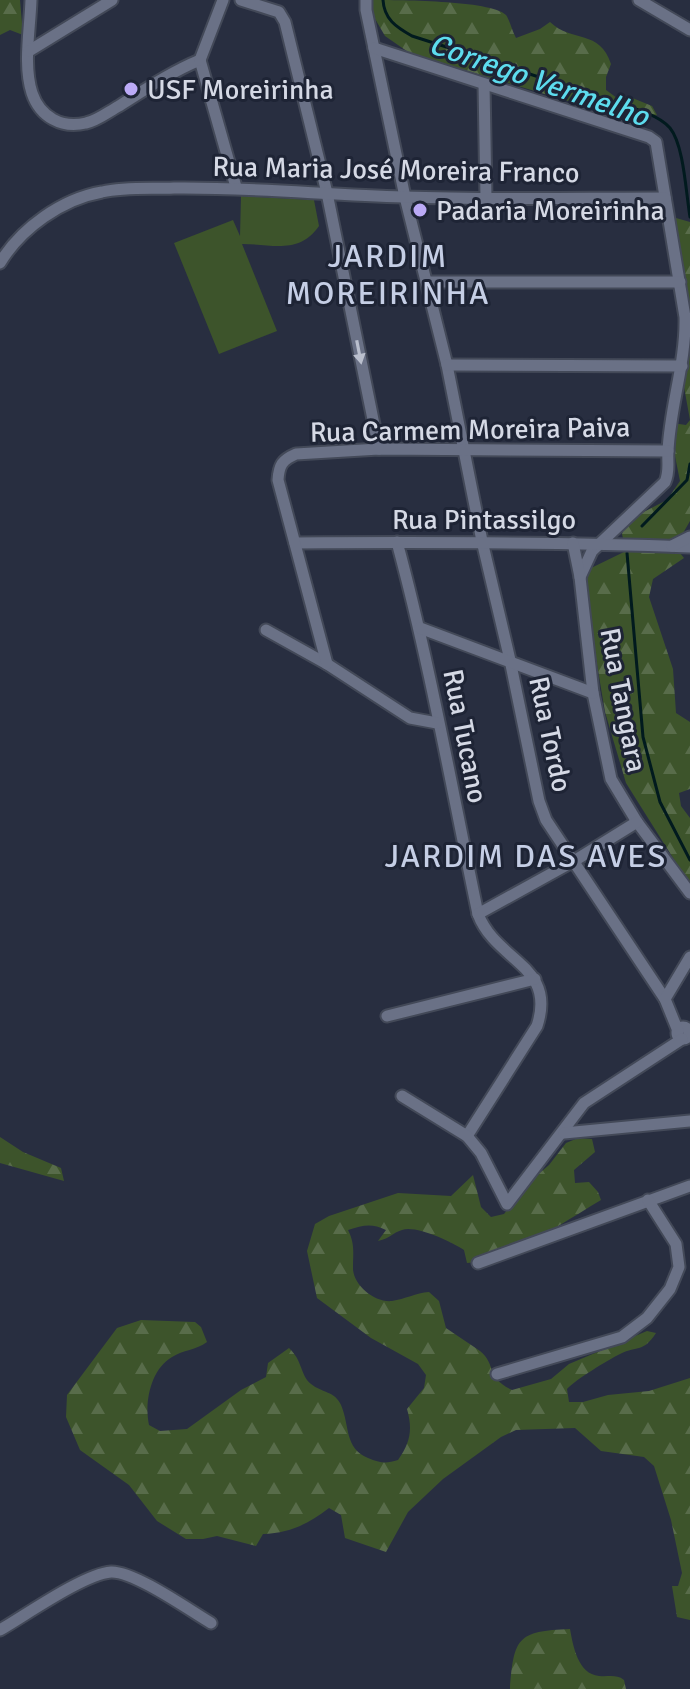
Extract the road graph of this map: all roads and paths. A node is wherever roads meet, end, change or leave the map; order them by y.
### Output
1 (31, 0) edge
2 (112, 0) edge
3 (223, 0) edge
4 (241, 0) edge
5 (366, 0) edge
6 (639, 0) edge
7 (30, 25) junction
8 (690, 30) edge
9 (48, 39) junction
10 (374, 48) junction
11 (29, 51) junction
12 (200, 60) junction
13 (484, 84) junction
14 (236, 187) junction
15 (327, 193) junction
16 (405, 197) junction
17 (486, 198) junction
18 (665, 198) junction
19 (4, 246) edge
20 (0, 263) edge
21 (426, 282) junction
22 (680, 282) junction
23 (447, 365) junction
24 (682, 366) junction
25 (379, 449) junction
26 (464, 450) junction
27 (668, 451) junction
28 (619, 524) junction
29 (690, 537) edge
30 (482, 541) junction
31 (397, 542) junction
32 (295, 543) junction
33 (573, 543) junction
34 (600, 543) junction
35 (620, 543) junction
36 (672, 547) junction
37 (690, 547) edge
38 (580, 577) junction
39 (420, 628) junction
40 (266, 630) dead end
41 (510, 660) junction
42 (327, 664) junction
43 (593, 693) junction
44 (437, 723) junction
45 (637, 822) junction
46 (574, 861) junction
47 (690, 893) edge
48 (478, 914) junction
49 (690, 957) edge
50 (683, 969) junction
51 (535, 979) junction
52 (653, 981) junction
53 (674, 981) junction
54 (669, 1007) junction
55 (387, 1016) dead end
56 (685, 1033) edge
57 (402, 1096) dead end
58 (584, 1103) junction
59 (690, 1121) edge
60 (597, 1130) junction
61 (564, 1133) junction
62 (467, 1136) junction
63 (690, 1186) edge
64 (648, 1200) junction
65 (478, 1263) dead end
66 (497, 1374) dead end
67 (211, 1623) dead end
68 (0, 1630) edge

1 - 7 street
2 - 9 street
3 - 12 street
4 - 15 street
5 - 10 street, Rua Tordo
6 - 8 street
7 - 9 street
7 - 11 street
9 - 11 street
10 - 13 street
10 - 16 street, Rua Tordo
11 - 12 street
12 - 14 street
13 - 17 street
13 - 18 street
14 - 15 street, Rua Maria José Moreira Franco
14 - 19 street, Rua Maria José Moreira Franco
15 - 16 street, Rua Maria José Moreira Franco
15 -> 25 street
16 - 17 street, Rua Maria José Moreira Franco
16 - 21 street, Rua Tordo
17 - 18 street, Rua Maria José Moreira Franco
18 - 22 street
19 - 20 street, Rua Maria José Moreira Franco
21 - 22 street
21 - 23 street, Rua Tordo
22 - 24 street
23 - 24 street
23 - 26 street, Rua Tordo
24 - 27 street
25 - 26 street, Rua Carmem Moreira Paiva
25 - 32 street, Rua Carmem Moreira Paiva
26 - 27 street, Rua Carmem Moreira Paiva
26 - 30 street, Rua Tordo
27 - 28 street
28 - 34 street
28 - 35 street
29 - 36 street
30 - 31 street, Rua Pintassilgo
30 - 33 street, Rua Pintassilgo
30 - 41 street, Rua Tordo
31 - 32 street, Rua Pintassilgo
31 - 39 street, Rua Tucano
32 - 42 street
33 - 34 street, Rua Pintassilgo
33 - 38 street, Rua Tangara
34 - 35 street, Rua Pintassilgo
34 - 38 street
35 - 36 street, Rua Pintassilgo
36 - 37 street, Rua Pintassilgo
38 - 43 street, Rua Tangara
39 - 41 street
39 - 44 street, Rua Tucano
40 - 42 street
41 - 43 street
41 - 46 street, Rua Tordo
42 - 44 street
43 - 45 street, Rua Tangara
44 - 48 street, Rua Tucano
45 - 46 street
45 - 47 street, Rua Tangara
46 - 48 street
46 - 52 street, Rua Tordo
48 - 51 street, Rua Tucano
49 - 50 street
50 - 53 street
50 - 54 street
51 - 55 street
51 - 62 street
52 - 53 street
52 - 54 street, Rua Tordo
53 - 54 street
54 - 56 street, Rua Tordo
56 - 58 street
57 - 62 street
58 - 60 street
58 - 61 street
59 - 60 street
60 - 61 street
61 - 62 street
63 - 64 street
64 - 65 street
64 - 66 street
67 - 68 street

